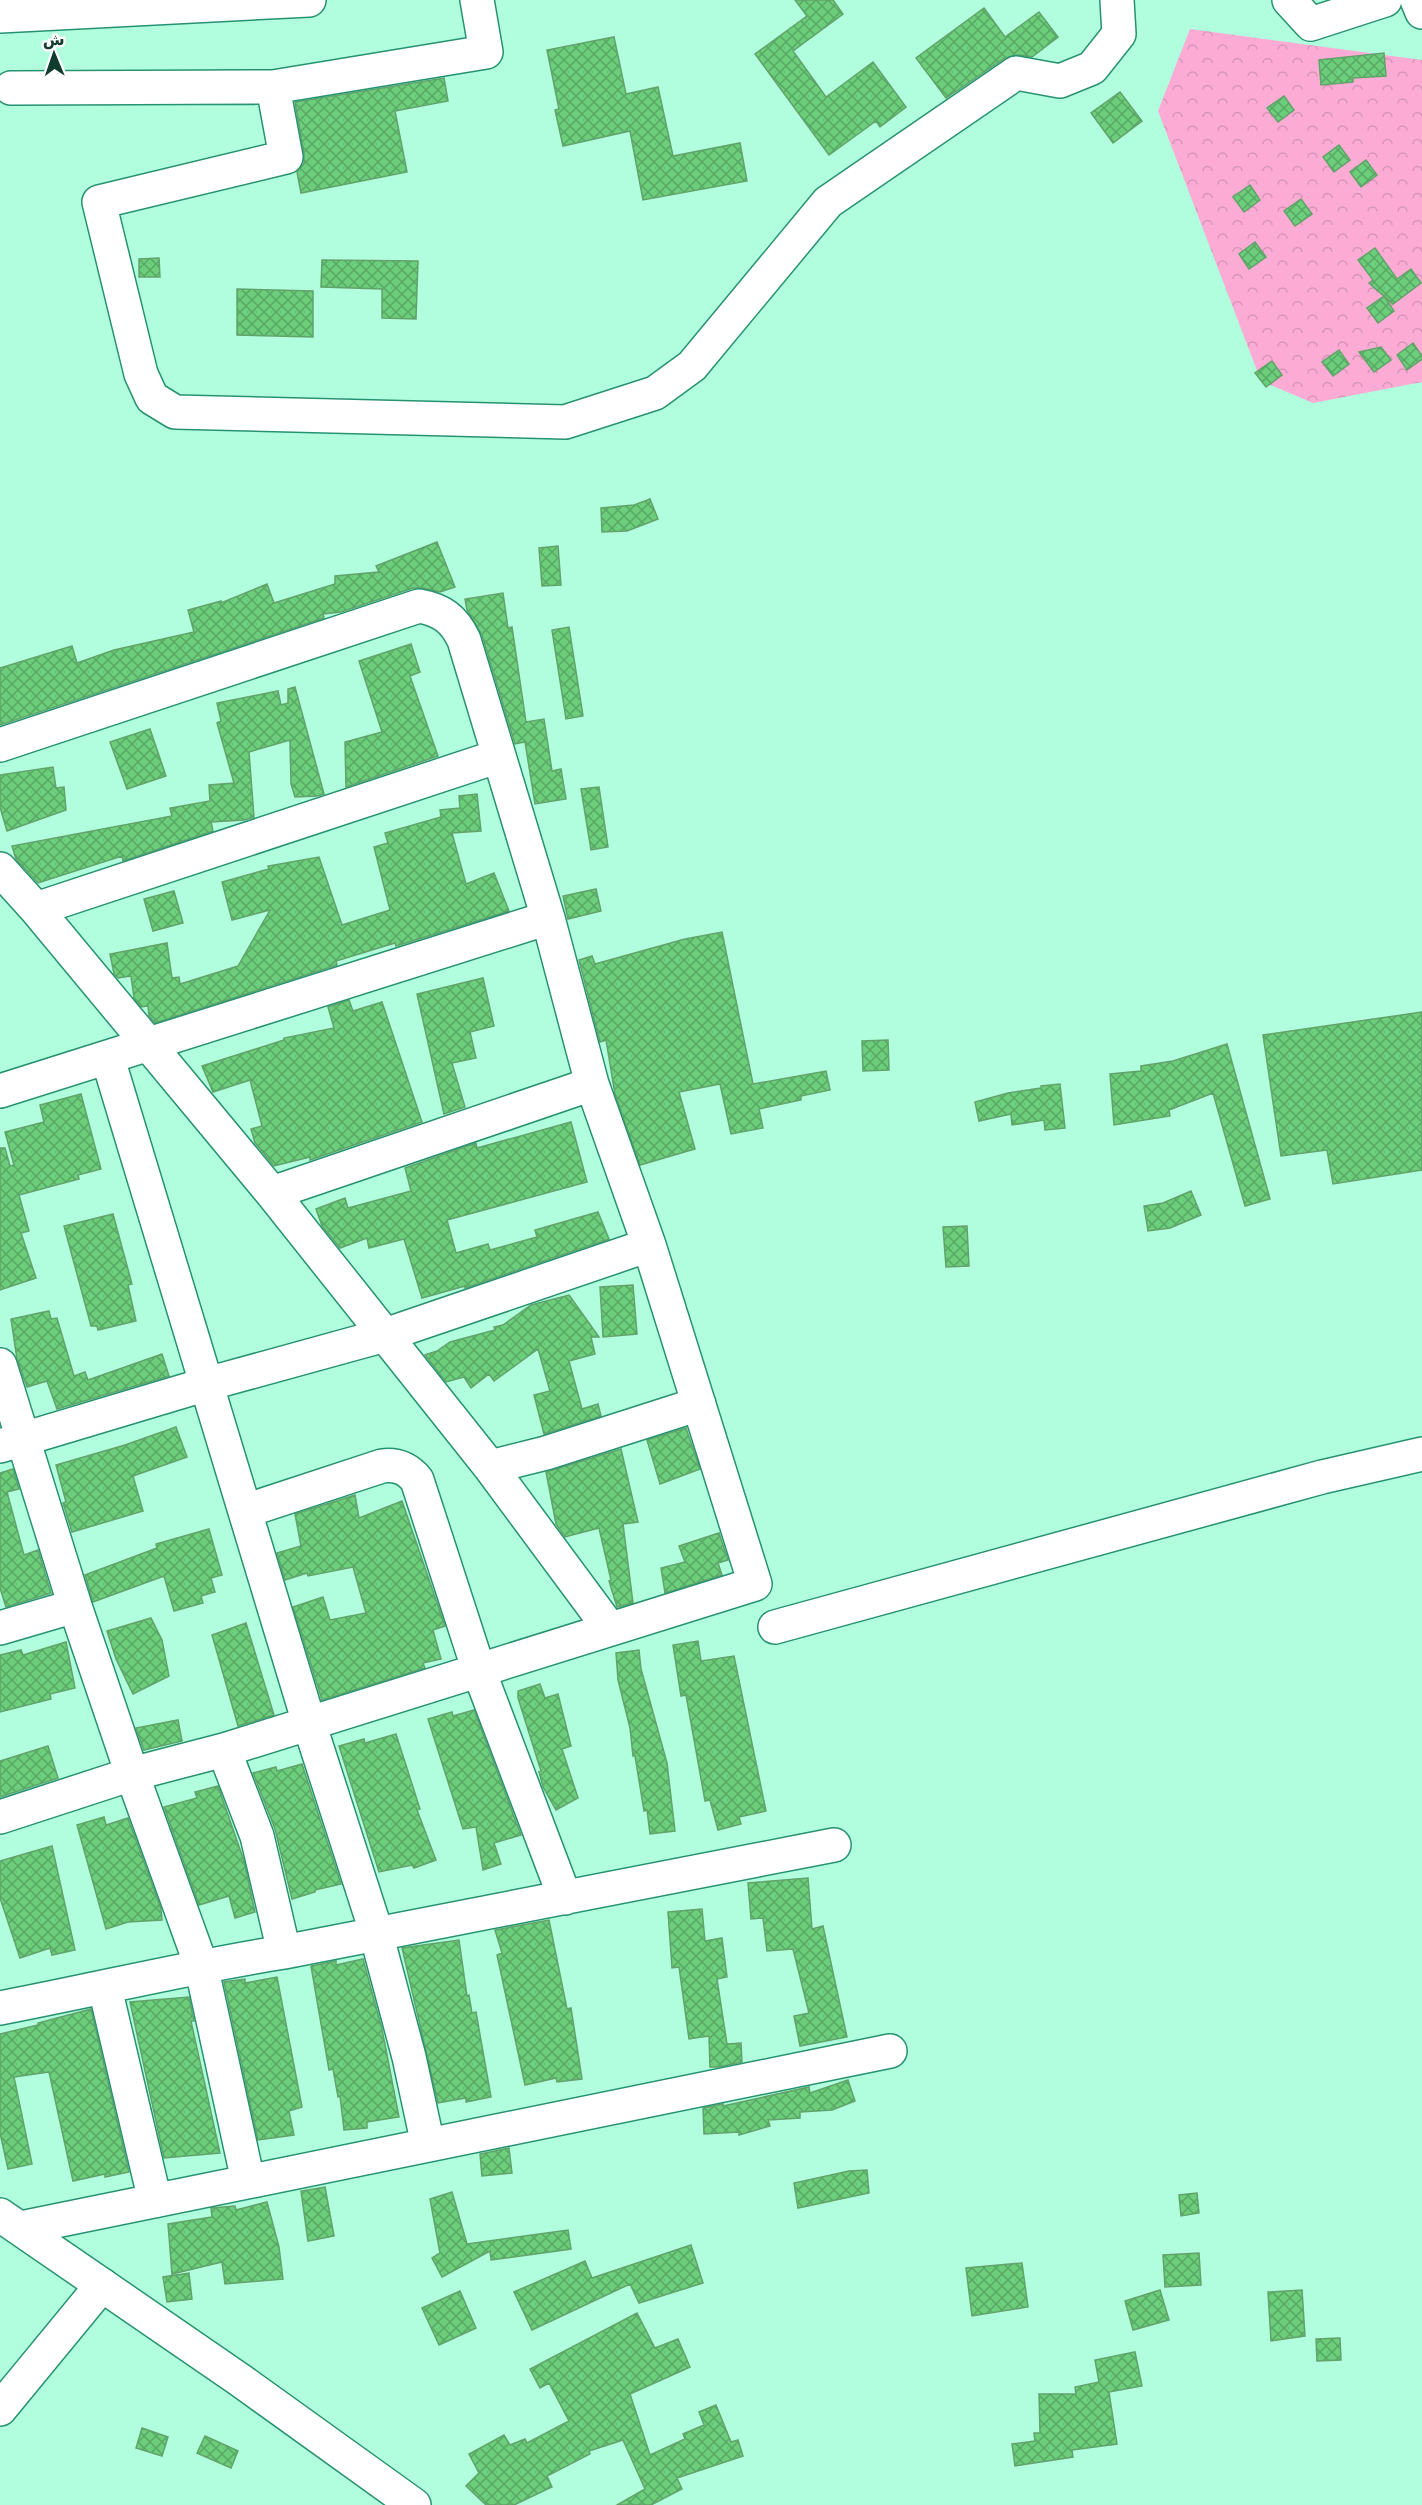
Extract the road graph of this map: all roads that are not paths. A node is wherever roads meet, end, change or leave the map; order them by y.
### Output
1 (309, 0) edge
2 (477, 0) edge
3 (1117, 0) edge
4 (1289, 0) edge
5 (1385, 0) edge
6 (1418, 0) edge
7 (1422, 12) edge
8 (0, 16) edge
9 (273, 87) junction
10 (11, 88) dead end
11 (0, 745) edge
12 (499, 756) junction
13 (0, 869) edge
14 (36, 909) junction
15 (548, 918) junction
16 (150, 1045) junction
17 (108, 1059) junction
18 (592, 1084) junction
19 (0, 1091) edge
20 (272, 1193) junction
21 (649, 1245) junction
22 (386, 1335) junction
23 (0, 1365) edge
24 (207, 1384) junction
25 (699, 1404) junction
26 (12, 1442) edge
27 (1422, 1454) edge
28 (490, 1467) junction
29 (245, 1511) junction
30 (75, 1606) junction
31 (775, 1627) dead end
32 (0, 1628) edge
33 (610, 1629) junction
34 (479, 1671) junction
35 (309, 1723) junction
36 (224, 1750) junction
37 (132, 1774) junction
38 (0, 1817) edge
39 (834, 1845) dead end
40 (565, 1898) junction
41 (376, 1935) junction
42 (284, 1952) junction
43 (201, 1965) junction
44 (105, 1988) junction
45 (0, 2008) edge
46 (890, 2051) dead end
47 (428, 2145) junction
48 (248, 2181) junction
49 (155, 2201) junction
50 (10, 2222) edge
51 (102, 2284) junction
52 (0, 2409) edge
53 (414, 2505) edge

1 - 8 street
2 - 9 street
3 - 9 street
4 - 5 street
6 - 7 street
9 - 10 street
11 - 12 street
12 - 14 street
12 - 15 street
13 - 14 street
14 - 16 street
15 - 16 street
15 - 18 street
16 - 17 street
16 - 20 street
17 - 19 street
17 - 24 street
18 - 20 street
18 - 21 street
20 - 22 street
21 - 22 street
21 - 25 street
22 - 24 street
22 - 28 street
23 - 26 street
24 - 26 street
24 - 29 street
25 - 28 street
25 - 33 street
26 - 30 street
27 - 31 street
28 - 33 street
29 - 34 street
29 - 35 street
30 - 32 street
30 - 37 street
33 - 34 street
34 - 35 street
34 - 40 street
35 - 36 street
35 - 41 street
36 - 37 street
36 - 42 street
37 - 38 street
37 - 43 street
39 - 40 street
40 - 41 street
41 - 42 street
41 - 47 street
42 - 43 street
43 - 44 street
43 - 48 street
44 - 45 street
44 - 49 street
46 - 47 street
47 - 48 street
48 - 49 street
49 - 50 street
50 - 51 street
51 - 52 street
51 - 53 street

